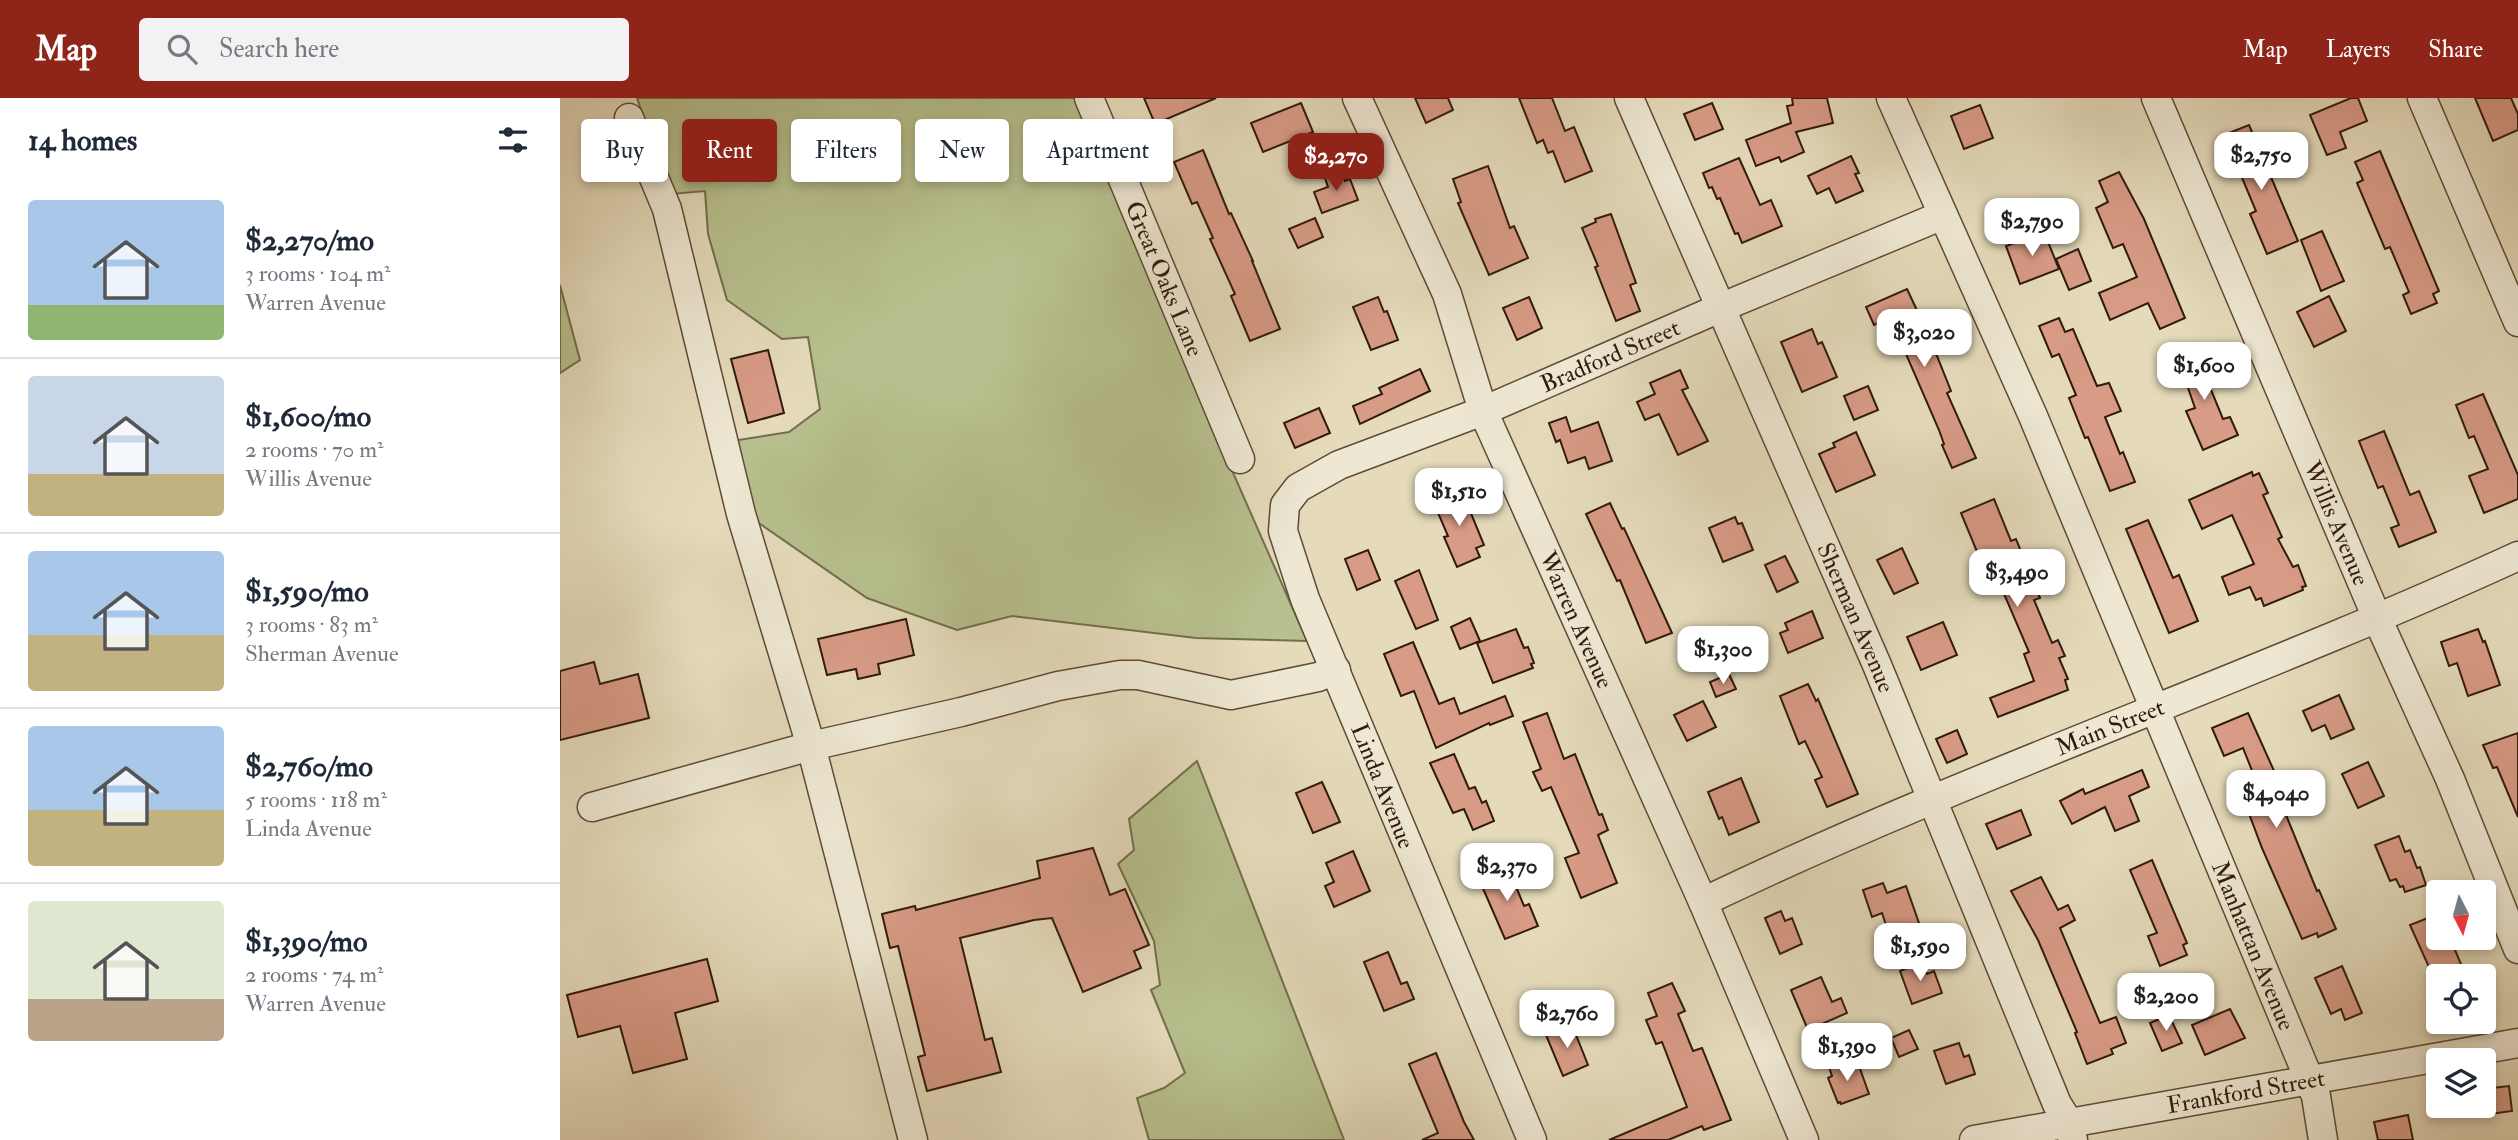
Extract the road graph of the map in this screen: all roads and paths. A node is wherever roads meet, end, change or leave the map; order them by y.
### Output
1 (1089, 98) edge
2 (1357, 98) edge
3 (1629, 98) edge
4 (1891, 98) edge
5 (2156, 98) edge
6 (2422, 98) edge
7 (629, 118) dead end
8 (1943, 215) junction
9 (1720, 308) junction
10 (2518, 321) edge
11 (1483, 411) junction
12 (1240, 459) dead end
13 (1285, 505) joint
14 (2518, 556) edge
15 (2376, 618) junction
16 (1336, 670) junction
17 (2156, 709) junction
18 (811, 746) junction
19 (1930, 800) junction
20 (592, 807) dead end
21 (1703, 902) junction
22 (2518, 949) edge
23 (2518, 1043) edge
24 (2309, 1079) junction
25 (2071, 1131) edge
26 (913, 1140) edge
27 (1532, 1140) edge
28 (1804, 1140) edge
29 (1974, 1140) edge
30 (2323, 1140) edge

1 - 12 street, Great Oaks Lane
2 - 11 street, Warren Avenue
3 - 9 street, Sherman Avenue
4 - 8 street, Manhattan Avenue
5 - 15 street, Willis Avenue
6 - 10 street
7 - 18 street
8 - 9 street, Bradford Street
8 - 17 street, Manhattan Avenue
9 - 11 street, Bradford Street
9 - 19 street, Sherman Avenue
11 - 13 street, Bradford Street
11 - 21 street, Warren Avenue
13 - 16 street, Linda Avenue
14 - 15 street, Main Street
15 - 17 street, Main Street
15 - 22 street, Willis Avenue
16 - 18 street
16 - 27 street, Linda Avenue
17 - 19 street, Main Street
17 - 24 street, Manhattan Avenue
18 - 20 street
18 - 26 street
19 - 21 street, Main Street
19 - 25 street, Sherman Avenue
21 - 28 street, Warren Avenue
23 - 24 street, Frankford Street
24 - 25 street, Frankford Street
24 - 30 street, Manhattan Avenue
25 - 29 street, Frankford Street

